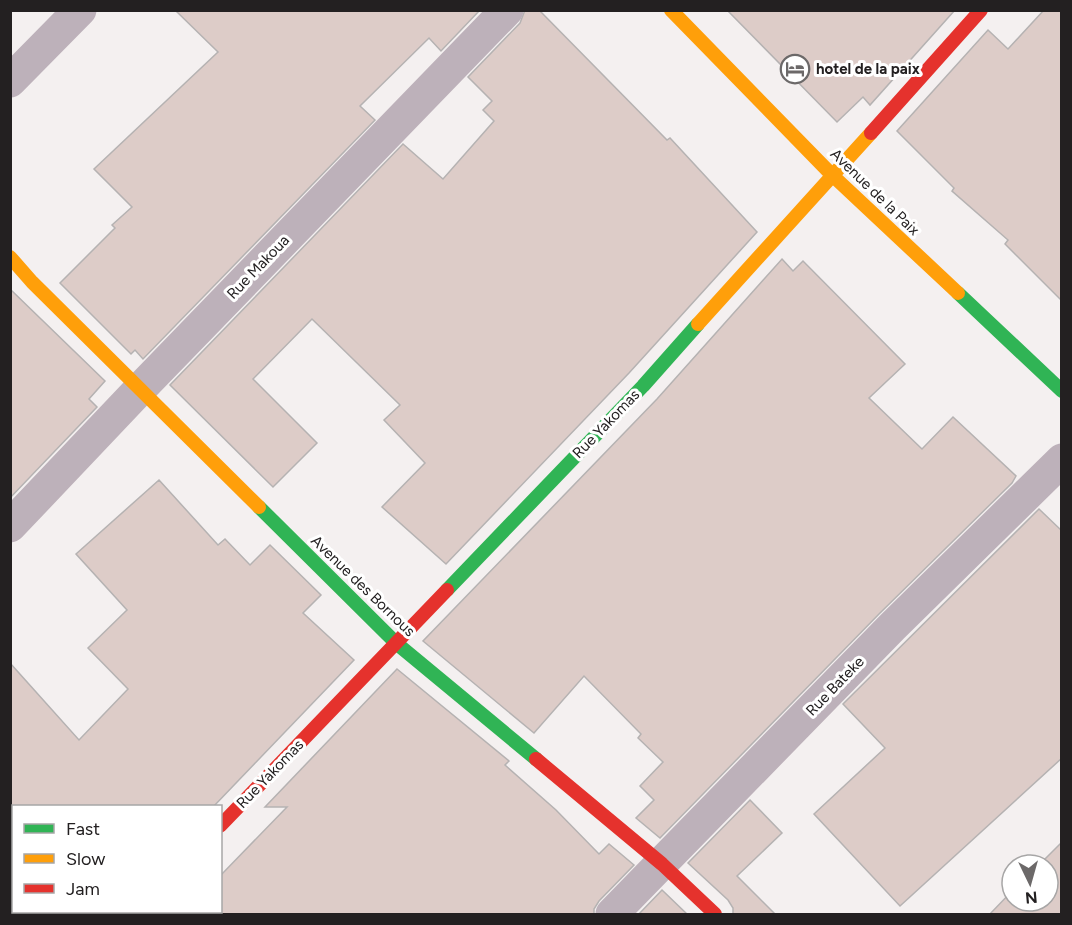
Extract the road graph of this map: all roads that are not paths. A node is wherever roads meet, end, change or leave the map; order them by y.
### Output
1 (80, 10) edge
2 (507, 10) edge
3 (671, 10) edge
4 (981, 10) edge
5 (10, 81) edge
6 (832, 175) junction
7 (10, 257) edge
8 (140, 389) junction
9 (1062, 391) edge
10 (1062, 460) edge
11 (10, 526) edge
12 (396, 643) junction
13 (222, 824) edge
14 (662, 864) junction
15 (612, 915) edge
16 (715, 915) edge

1 - 5 street
2 - 8 street, Rue Makoua
3 - 6 street, Avenue de la Paix
4 - 6 street, Rue Yakomas
6 - 9 street, Avenue de la Paix
6 - 12 street, Rue Yakomas
7 - 8 street, Avenue des Bornous
8 - 11 street, Rue Makoua
8 - 12 street, Avenue des Bornous
10 - 14 street, Rue Bateke
12 - 13 street, Rue Yakomas
12 - 14 street, Avenue des Bornous
14 - 15 street, Rue Bateke
14 - 16 street, Avenue des Bornous

